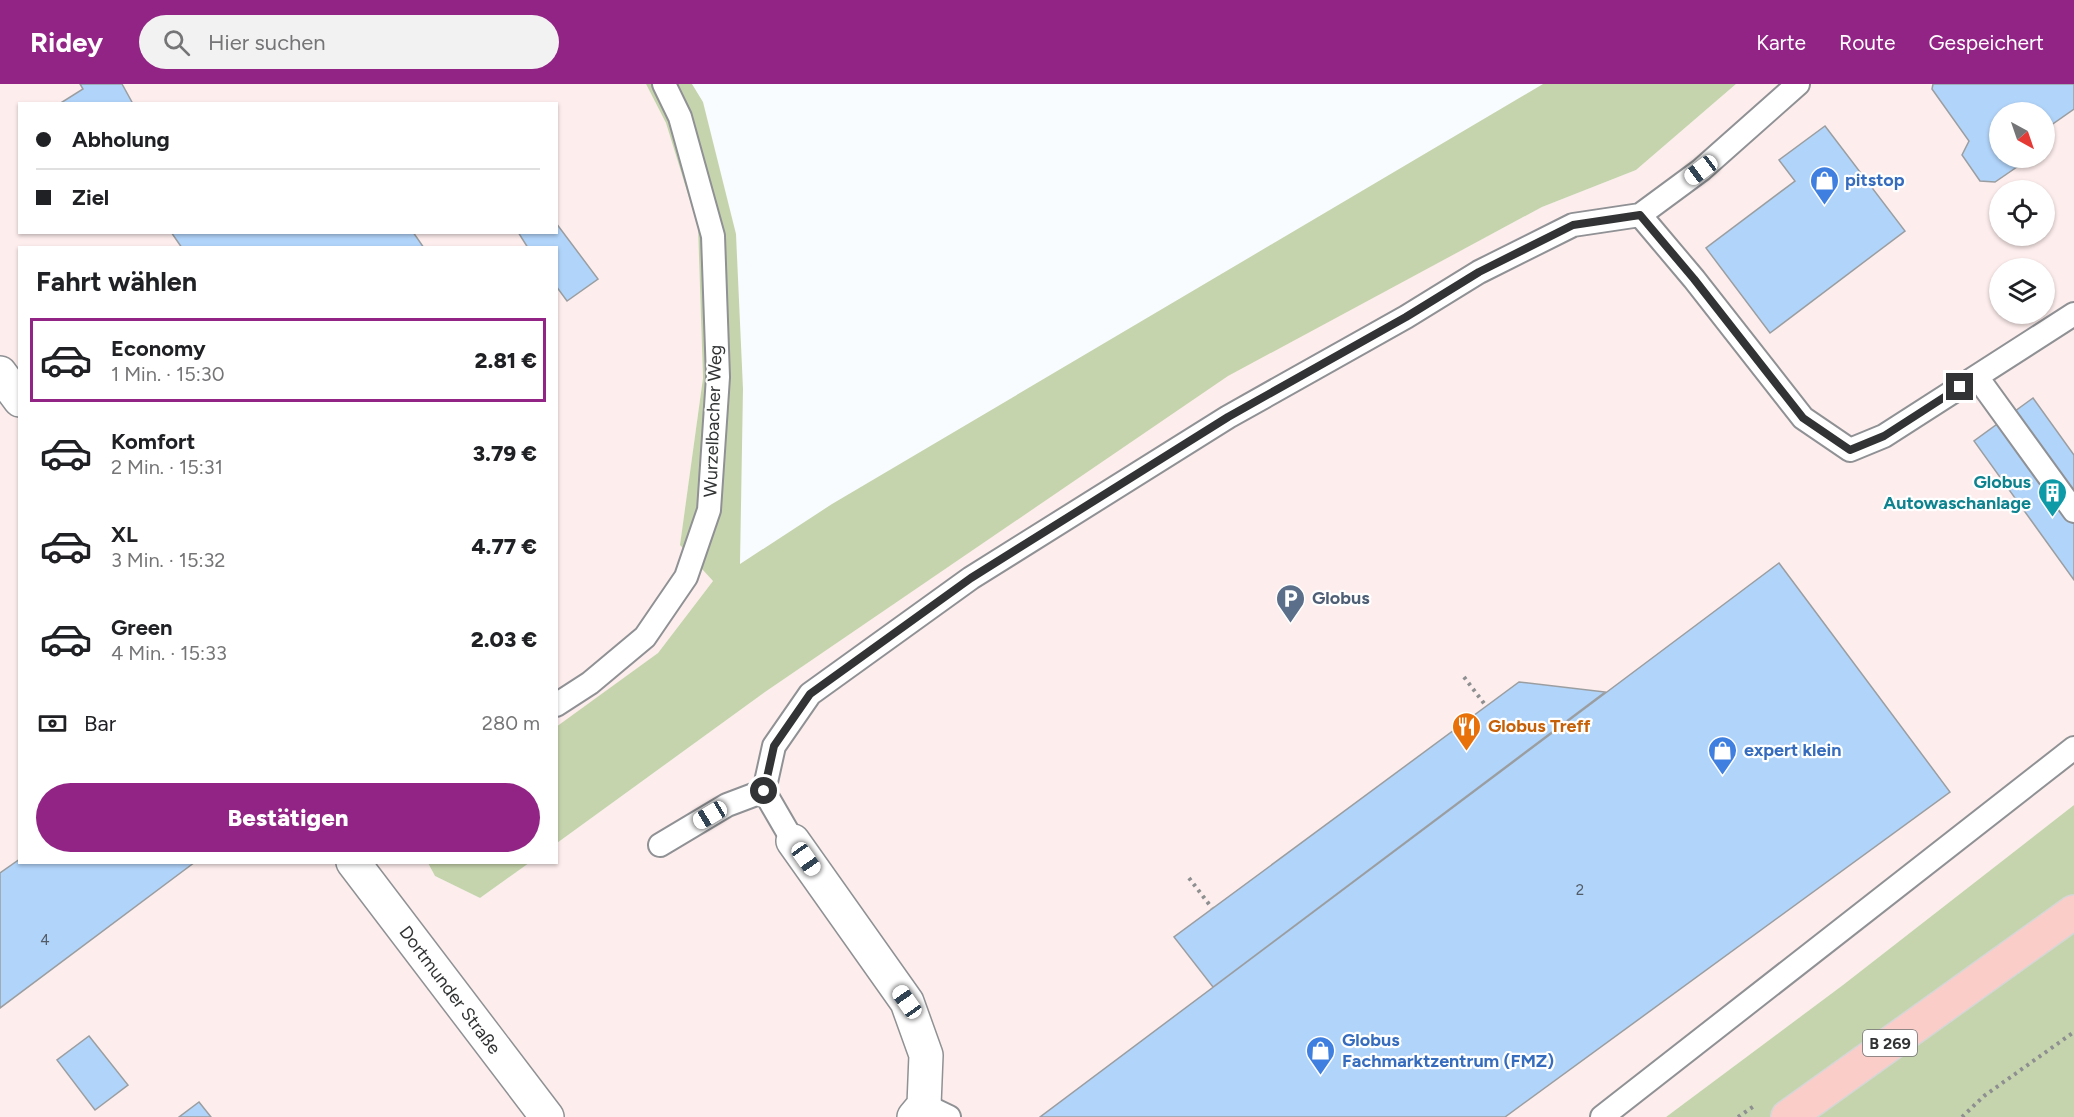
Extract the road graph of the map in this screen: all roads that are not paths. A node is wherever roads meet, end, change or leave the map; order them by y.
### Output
1 (664, 84) edge
2 (1798, 84) edge
3 (1640, 215) junction
4 (2074, 314) edge
5 (0, 373) edge
6 (1977, 377) junction
7 (18, 397) edge
8 (2074, 511) edge
9 (558, 704) edge
10 (2074, 748) edge
11 (764, 791) junction
12 (793, 841) joint
13 (660, 845) dead end
14 (355, 864) edge
15 (2074, 912) edge
16 (929, 1113) edge
17 (547, 1117) edge
18 (1602, 1117) edge
19 (1788, 1117) edge

1 - 9 lane, Wurzelbacher Weg
2 - 3 lane
3 - 6 lane
3 - 11 lane
4 - 6 lane
5 - 7 street
6 - 8 lane
10 - 18 lane
11 - 12 lane
11 - 13 lane
12 - 16 street
14 - 17 street, Dortmunder Straße
15 - 19 main road, B 269

